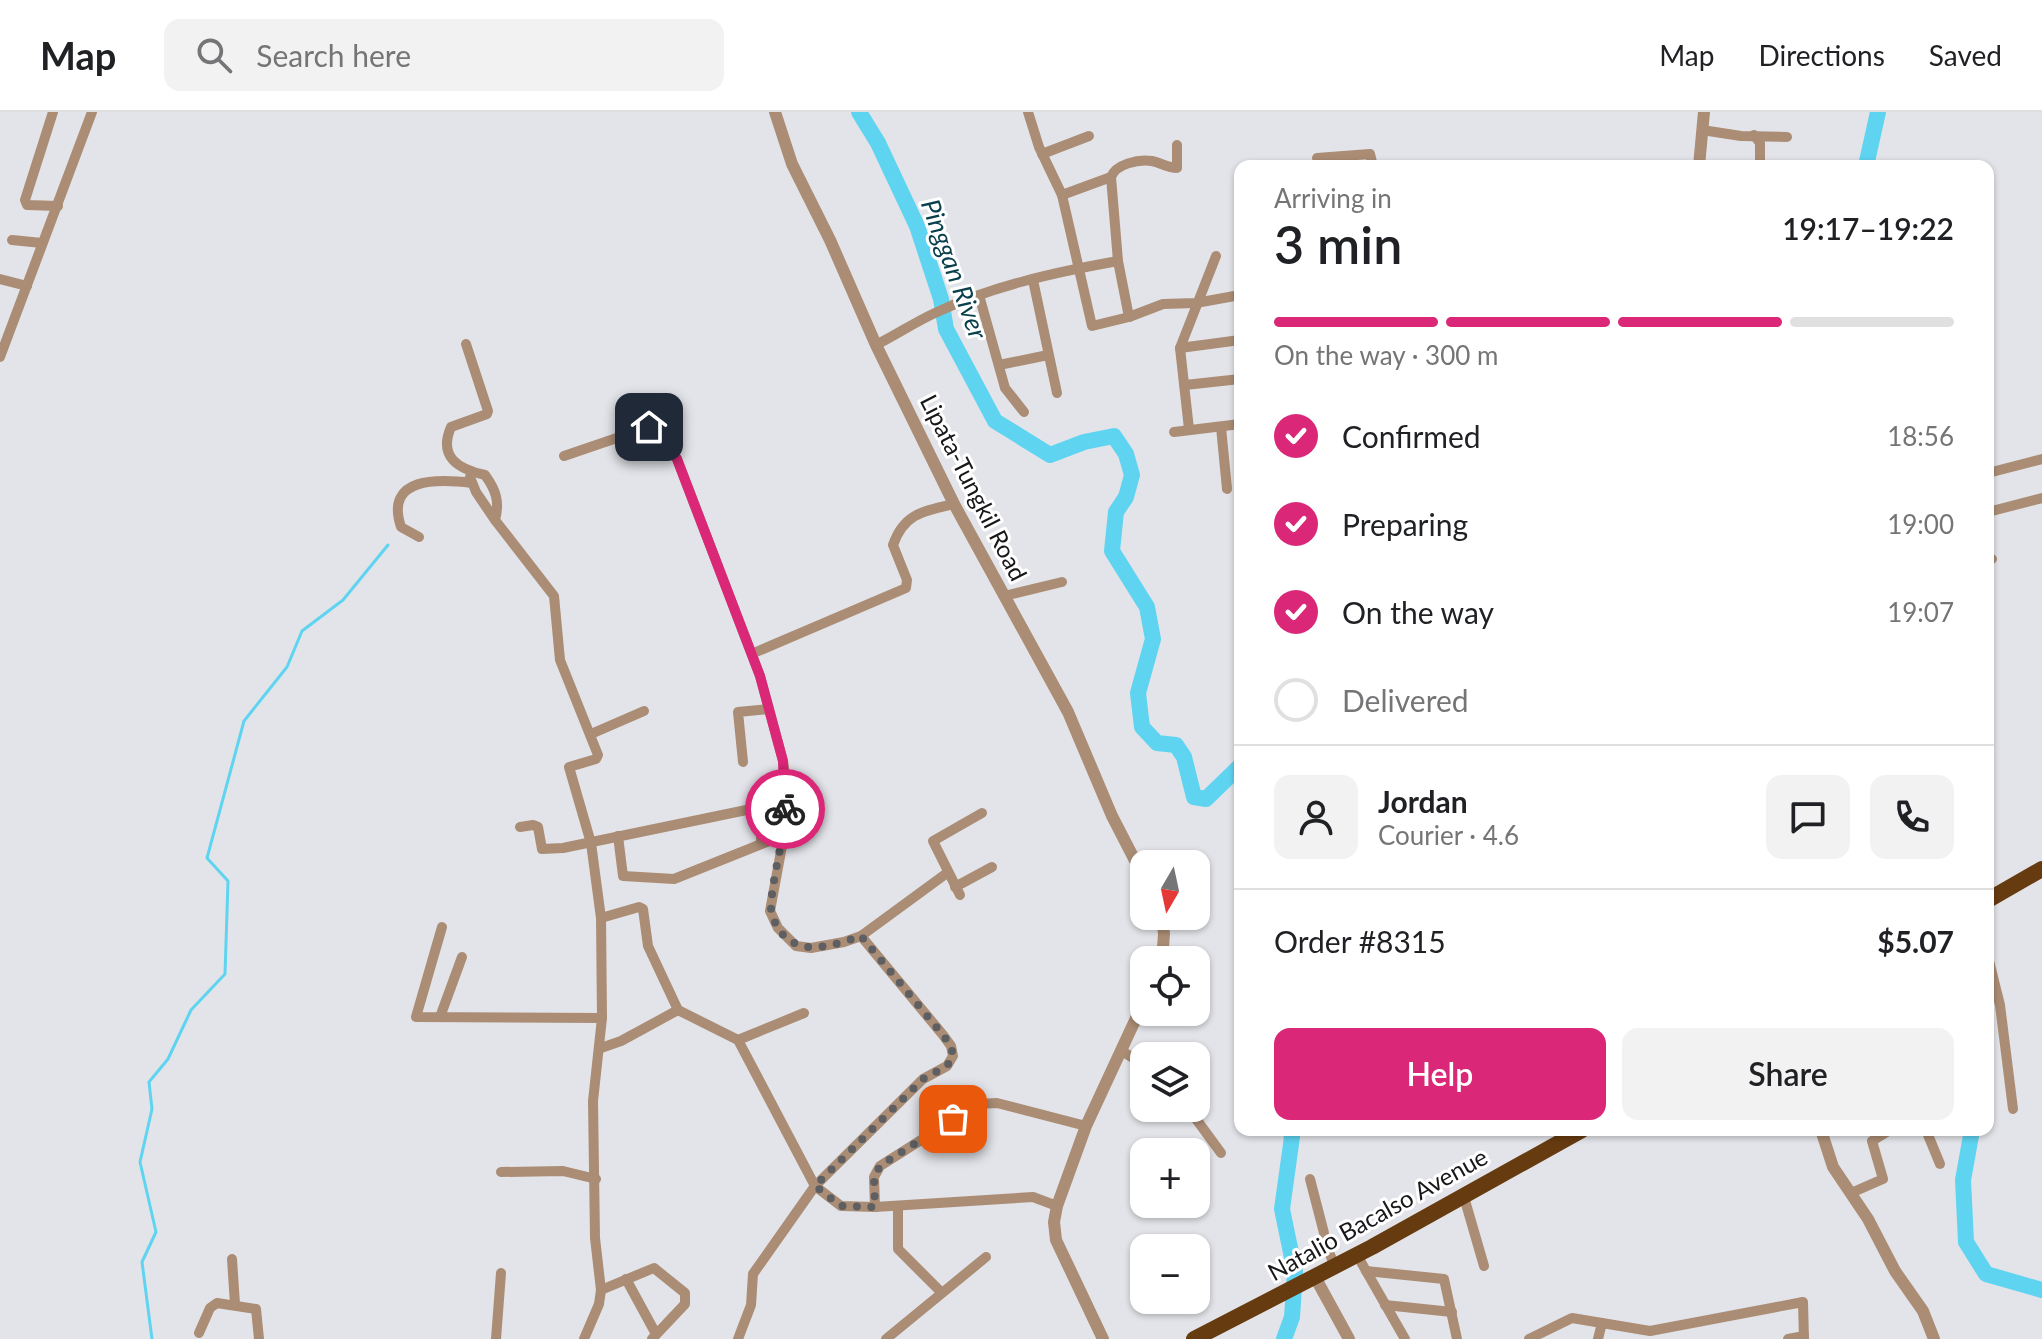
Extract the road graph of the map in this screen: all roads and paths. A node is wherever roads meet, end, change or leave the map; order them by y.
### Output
1 (53, 112) edge
2 (92, 112) edge
3 (775, 112) edge
4 (1028, 112) edge
5 (1704, 112) edge
6 (1702, 130) junction
7 (1754, 135) junction
8 (1089, 136) dead end
9 (1787, 137) dead end
10 (1177, 145) dead end
11 (1042, 154) junction
12 (1317, 159) edge
13 (1372, 160) edge
14 (1700, 160) edge
15 (1760, 160) edge
16 (1111, 177) junction
17 (1062, 195) junction
18 (58, 206) junction
19 (12, 240) dead end
20 (42, 243) junction
21 (1216, 256) dead end
22 (1118, 261) junction
23 (1078, 268) junction
24 (0, 279) edge
25 (1033, 280) junction
26 (27, 286) junction
27 (979, 295) junction
28 (1234, 297) edge
29 (1196, 303) junction
30 (1129, 317) junction
31 (1234, 341) edge
32 (466, 344) dead end
33 (876, 345) junction
34 (1180, 348) junction
35 (1048, 355) junction
36 (0, 357) edge
37 (999, 365) junction
38 (1234, 380) edge
39 (1185, 385) junction
40 (1057, 393) dead end
41 (1024, 412) dead end
42 (1234, 425) edge
43 (1221, 427) junction
44 (1189, 429) junction
45 (1174, 432) dead end
46 (564, 456) dead end
47 (2042, 459) edge
48 (468, 471) junction
49 (1234, 471) edge
50 (1994, 471) edge
51 (1227, 472) junction
52 (472, 483) junction
53 (1227, 489) dead end
54 (2042, 498) edge
55 (954, 504) junction
56 (1994, 510) edge
57 (495, 520) junction
58 (419, 537) dead end
59 (1062, 582) dead end
60 (1004, 596) junction
61 (756, 652) dead end
62 (769, 709) junction
63 (644, 711) dead end
64 (591, 734) junction
65 (743, 762) dead end
66 (982, 813) dead end
67 (520, 827) dead end
68 (784, 835) junction
69 (618, 836) junction
70 (591, 843) junction
71 (761, 843) junction
72 (1130, 851) edge
73 (992, 867) dead end
74 (2042, 869) edge
75 (947, 873) junction
76 (1994, 897) edge
77 (601, 918) junction
78 (442, 927) dead end
79 (861, 936) junction
80 (462, 957) dead end
81 (1994, 981) edge
82 (678, 1010) junction
83 (804, 1013) dead end
84 (440, 1017) junction
85 (602, 1018) junction
86 (1133, 1026) edge
87 (738, 1040) junction
88 (601, 1048) junction
89 (1122, 1051) junction
90 (1130, 1056) edge
91 (2013, 1109) dead end
92 (1198, 1122) edge
93 (1086, 1126) junction
94 (1571, 1136) edge
95 (1823, 1136) edge
96 (1880, 1136) edge
97 (1928, 1136) edge
98 (1221, 1153) dead end
99 (1940, 1164) dead end
100 (501, 1172) dead end
101 (596, 1179) junction
102 (1310, 1179) dead end
103 (815, 1186) junction
104 (1851, 1193) junction
105 (1464, 1197) junction
106 (898, 1206) junction
107 (1057, 1206) junction
108 (875, 1207) junction
109 (1324, 1233) dead end
110 (1357, 1255) junction
111 (986, 1257) dead end
112 (232, 1259) dead end
113 (1484, 1266) dead end
114 (1366, 1271) junction
115 (501, 1273) dead end
116 (626, 1279) junction
117 (1310, 1280) junction
118 (601, 1290) junction
119 (941, 1292) junction
120 (235, 1304) junction
121 (1385, 1305) junction
122 (1452, 1312) junction
123 (1602, 1323) junction
124 (199, 1333) dead end
125 (654, 1337) edge
126 (1804, 1337) edge
127 (259, 1339) edge
128 (496, 1339) edge
129 (584, 1339) edge
130 (738, 1339) edge
131 (886, 1339) edge
132 (1103, 1339) edge
133 (1194, 1339) edge
134 (1349, 1339) edge
135 (1405, 1339) edge
136 (1457, 1339) edge
137 (1529, 1339) edge
138 (1598, 1339) edge
139 (1788, 1339) edge
140 (1934, 1339) edge

1 - 18 street
2 - 18 street
3 - 33 street, Lipata-Tungkil Road
4 - 11 street
5 - 6 street
6 - 7 street
6 - 14 street
7 - 9 street
7 - 15 street
8 - 11 street
10 - 16 street
11 - 17 street
12 - 13 street
16 - 17 street
16 - 22 street
17 - 23 street
18 - 20 street
19 - 20 street
20 - 26 street
21 - 29 street
22 - 23 street
22 - 30 street
23 - 25 street
23 - 30 street
24 - 26 street
25 - 27 street
25 - 35 street
26 - 36 street
27 - 33 street
27 - 37 street
28 - 29 street
29 - 30 street
29 - 34 street
31 - 34 street
32 - 48 street
33 - 55 street, Lipata-Tungkil Road
34 - 39 street
35 - 37 street
35 - 40 street
37 - 41 street
38 - 39 street
39 - 44 street
42 - 43 street
43 - 44 street
43 - 51 street
44 - 45 street
46 - 62 street
47 - 50 street
48 - 52 street
48 - 57 street
49 - 51 street
51 - 53 street
52 - 57 street
52 - 58 street
54 - 56 street
55 - 60 street, Lipata-Tungkil Road
55 - 61 street
57 - 64 street
59 - 60 street
60 - 72 street, Lipata-Tungkil Road
62 - 65 street
62 - 68 street
63 - 64 street
64 - 70 street
66 - 75 street
67 - 70 street
68 - 71 street
68 - 79 street
69 - 70 street
69 - 71 street
69 - 71 street
70 - 77 street
73 - 75 street
74 - 76 highway
75 - 79 street
77 - 82 street
77 - 85 street
78 - 84 street
79 - 103 street
80 - 84 street
81 - 91 street
82 - 87 street
82 - 88 street
83 - 87 street
84 - 85 street
85 - 88 street
86 - 89 street
87 - 103 street
88 - 101 street
89 - 90 street
89 - 93 street
92 - 98 street
93 - 107 street
93 - 108 street
94 - 105 highway, Natalio Bacalso Avenue
95 - 104 street
96 - 104 street
97 - 99 street
100 - 101 street
101 - 118 street
102 - 109 street
103 - 108 street
103 - 130 street
104 - 140 street
105 - 110 highway, Natalio Bacalso Avenue
105 - 113 street
106 - 107 street
106 - 108 street
106 - 119 street
107 - 132 street
110 - 114 street
110 - 117 highway, Natalio Bacalso Avenue
111 - 119 street
112 - 120 street
114 - 121 street
114 - 122 street
115 - 128 street
116 - 118 street
116 - 125 street
116 - 125 street
117 - 133 highway, Natalio Bacalso Avenue
117 - 134 street
118 - 129 street
119 - 131 street
120 - 124 street
120 - 127 street
121 - 122 street
121 - 135 street
122 - 136 street
123 - 126 street
123 - 137 street
123 - 138 street
126 - 139 street

